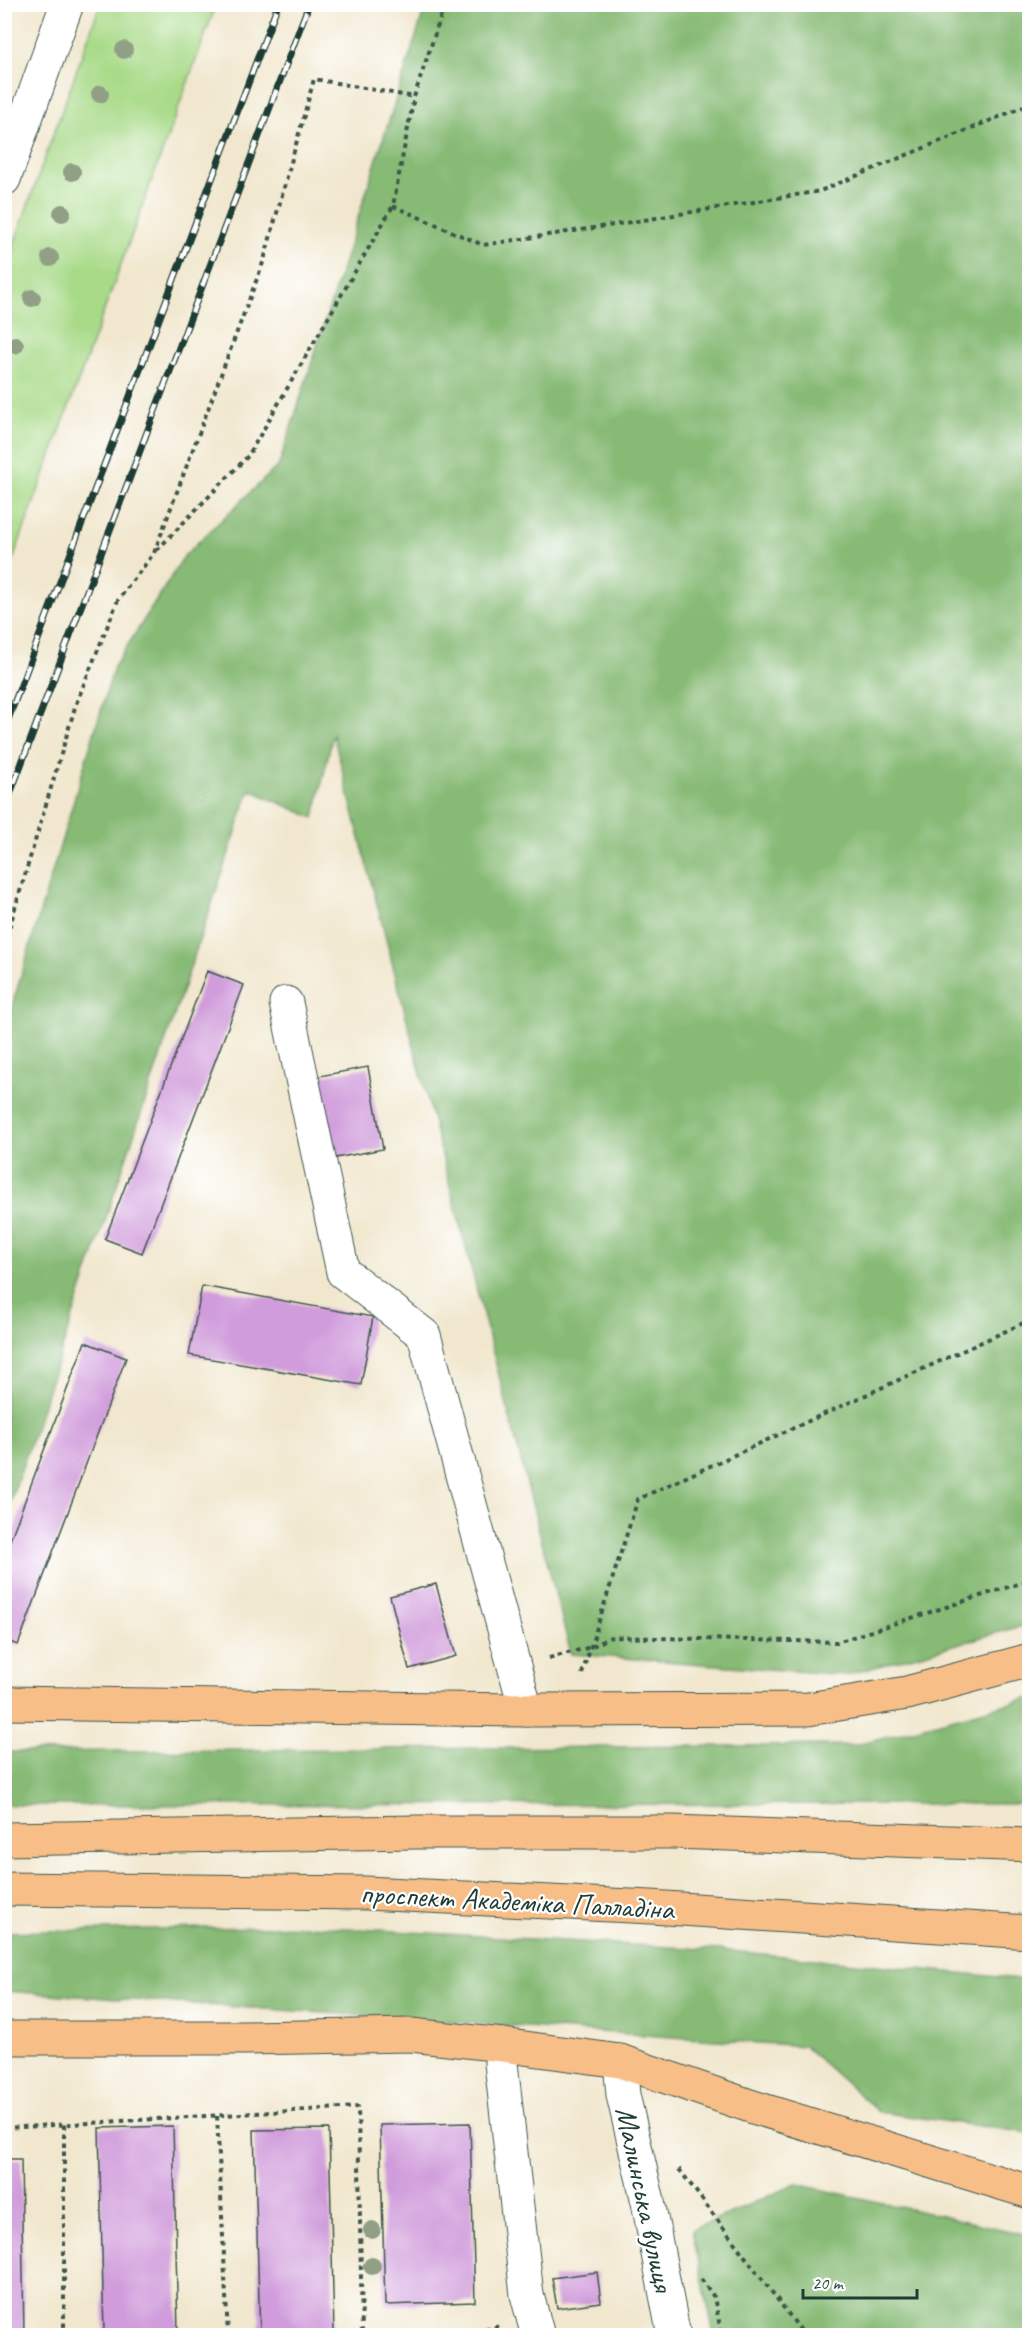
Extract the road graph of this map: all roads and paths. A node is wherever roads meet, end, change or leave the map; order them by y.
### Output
1 (67, 4) edge
2 (445, 4) edge
3 (414, 97) junction
4 (1029, 104) edge
5 (4, 179) edge
6 (393, 206) junction
7 (154, 553) junction
8 (4, 945) edge
9 (286, 1003) dead end
10 (1029, 1320) edge
11 (1029, 1580) edge
12 (591, 1647) junction
13 (541, 1660) dead end
14 (1029, 1660) edge
15 (4, 1703) edge
16 (526, 1710) junction
17 (571, 1710) junction
18 (4, 1839) edge
19 (1029, 1845) edge
20 (4, 1889) edge
21 (1029, 1932) edge
22 (4, 2038) edge
23 (503, 2045) junction
24 (620, 2061) junction
25 (217, 2116) junction
26 (64, 2124) junction
27 (4, 2128) edge
28 (676, 2164) dead end
29 (1029, 2192) edge
30 (64, 2336) edge
31 (228, 2336) edge
32 (362, 2336) edge
33 (538, 2336) edge
34 (674, 2336) edge
35 (805, 2336) edge

1 - 5 street
2 - 3 path
3 - 6 path
3 - 7 path
4 - 6 path
6 - 7 path
7 - 8 path
9 - 16 street
10 - 12 path
11 - 12 path
12 - 13 path
12 - 17 path
14 - 17 highway
15 - 16 highway
16 - 17 highway
18 - 19 highway, проспект Академіка Палладіна
20 - 21 highway, проспект Академіка Палладіна
22 - 23 highway
23 - 24 highway
23 - 33 street
24 - 29 highway
24 - 34 street, Малинська вулиця
25 - 26 path
25 - 31 path
25 - 32 path
26 - 27 path
26 - 30 path
28 - 35 path

